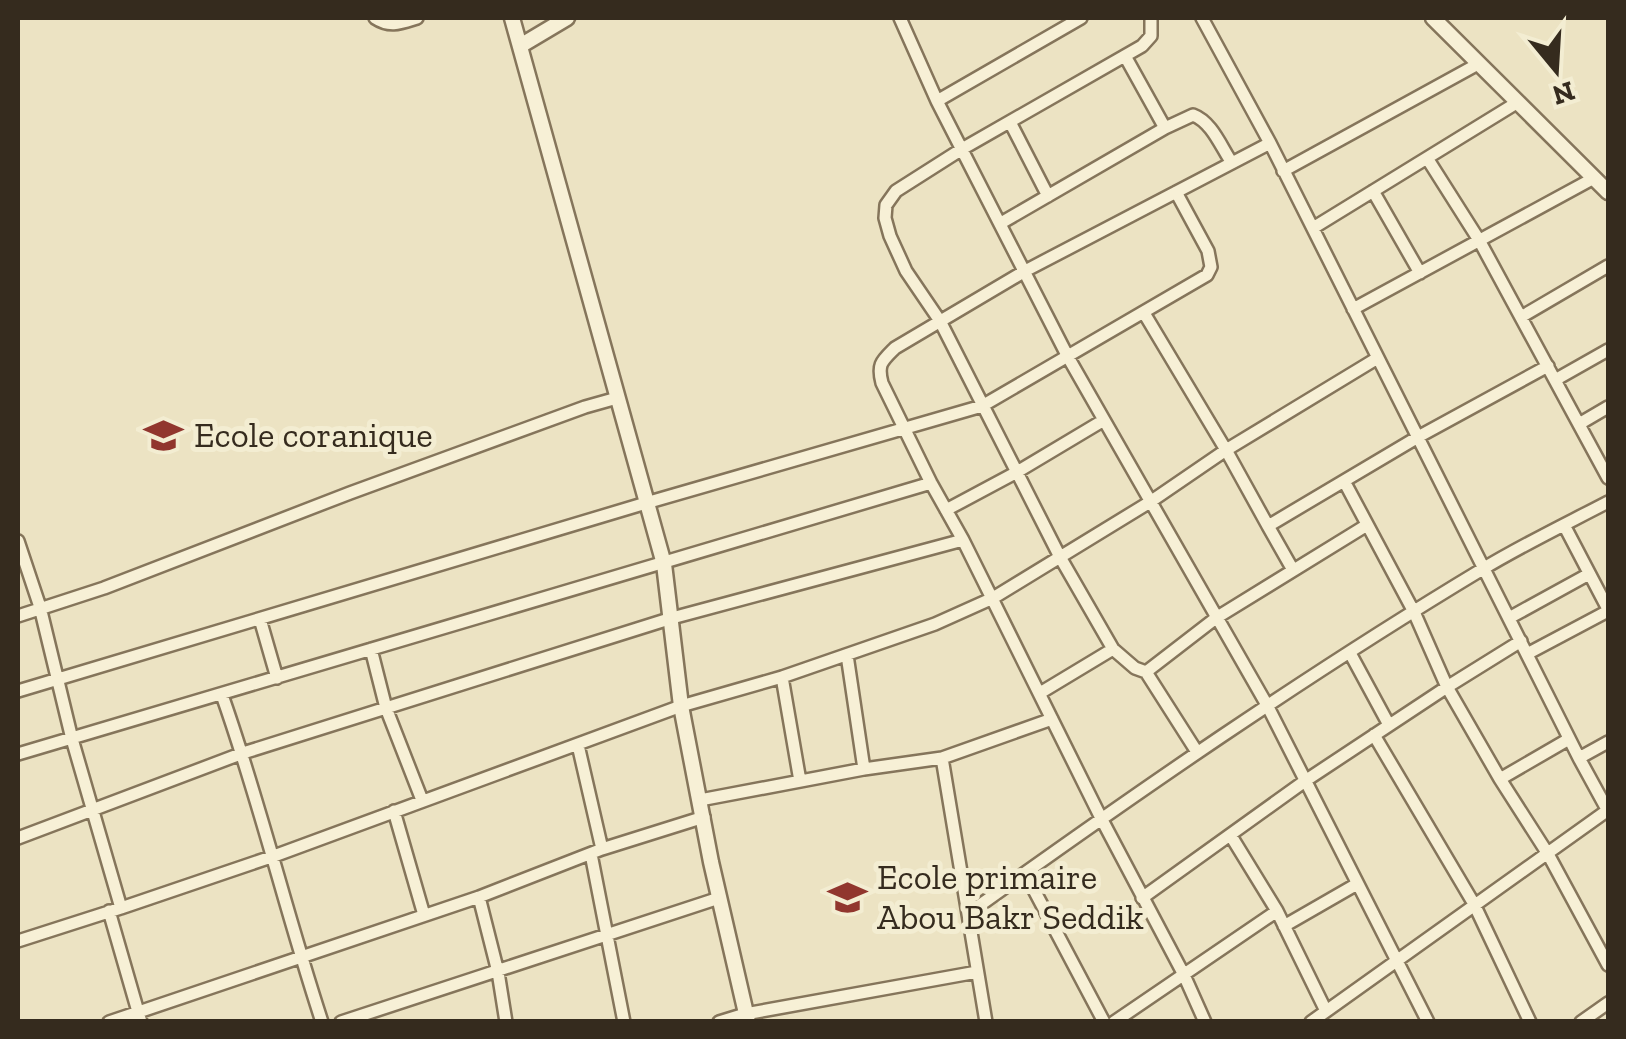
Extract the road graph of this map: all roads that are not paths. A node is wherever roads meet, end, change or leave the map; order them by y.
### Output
1 (375, 18) edge
2 (417, 18) edge
3 (512, 18) edge
4 (567, 18) edge
5 (900, 18) edge
6 (1081, 18) edge
7 (1151, 18) edge
8 (1202, 18) edge
9 (1433, 18) edge
10 (520, 46) junction
11 (1125, 56) junction
12 (1478, 64) junction
13 (937, 102) junction
14 (1518, 102) junction
15 (1010, 122) junction
16 (1165, 128) junction
17 (1270, 143) junction
18 (962, 149) junction
19 (1427, 158) junction
20 (1232, 163) junction
21 (1283, 171) junction
22 (1594, 178) junction
23 (1372, 191) junction
24 (1176, 192) junction
25 (1608, 192) edge
26 (1048, 196) junction
27 (1000, 223) junction
28 (1312, 228) junction
29 (1479, 240) junction
30 (1608, 266) edge
31 (1025, 270) junction
32 (1420, 273) junction
33 (1353, 309) junction
34 (1144, 313) junction
35 (1521, 317) junction
36 (940, 321) junction
37 (1608, 350) edge
38 (1068, 357) junction
39 (1376, 358) junction
40 (1548, 366) junction
41 (1555, 380) junction
42 (618, 398) junction
43 (982, 406) junction
44 (1608, 407) edge
45 (1104, 420) junction
46 (1579, 424) junction
47 (904, 429) junction
48 (1418, 437) junction
49 (1226, 450) junction
50 (1017, 472) junction
51 (1608, 478) edge
52 (1344, 481) junction
53 (931, 483) junction
54 (1150, 502) junction
55 (1608, 502) edge
56 (646, 503) junction
57 (946, 510) junction
58 (1368, 525) junction
59 (1564, 525) junction
60 (1268, 526) junction
61 (18, 540) edge
62 (963, 540) junction
63 (1060, 558) junction
64 (664, 564) junction
65 (1484, 568) junction
66 (1294, 570) junction
67 (1589, 574) junction
68 (993, 598) junction
69 (40, 608) junction
70 (1608, 610) edge
71 (1414, 612) junction
72 (18, 616) edge
73 (672, 618) junction
74 (1216, 618) junction
75 (1509, 618) junction
76 (260, 619) junction
77 (1524, 648) junction
78 (371, 649) junction
79 (1113, 649) junction
80 (1350, 652) junction
81 (846, 655) junction
82 (1146, 672) junction
83 (782, 677) junction
84 (58, 678) junction
85 (277, 678) junction
86 (1447, 687) junction
87 (18, 691) edge
88 (1040, 693) junction
89 (222, 694) junction
90 (1267, 705) junction
91 (681, 706) junction
92 (386, 708) junction
93 (1052, 718) junction
94 (1389, 725) junction
95 (1374, 735) junction
96 (72, 739) junction
97 (1570, 739) junction
98 (1608, 742) edge
99 (578, 745) junction
100 (1197, 752) junction
101 (243, 753) junction
102 (18, 754) edge
103 (942, 758) junction
104 (1579, 758) junction
105 (864, 770) junction
106 (1500, 779) junction
107 (1304, 781) junction
108 (800, 782) junction
109 (422, 800) junction
110 (700, 800) junction
111 (93, 808) junction
112 (394, 811) junction
113 (1608, 811) edge
114 (704, 817) junction
115 (1101, 818) junction
116 (1231, 836) junction
117 (18, 838) edge
118 (596, 852) junction
119 (1548, 854) junction
120 (274, 856) junction
121 (1025, 873) junction
122 (1357, 884) junction
123 (479, 896) junction
124 (719, 898) junction
125 (1142, 898) junction
126 (1474, 904) junction
127 (115, 909) junction
128 (1277, 911) junction
129 (969, 913) junction
130 (424, 915) junction
131 (1284, 926) junction
132 (608, 935) junction
133 (18, 941) edge
134 (300, 956) junction
135 (1396, 961) junction
136 (1608, 964) edge
137 (498, 972) junction
138 (978, 972) junction
139 (1184, 975) junction
140 (1608, 1003) edge
141 (1326, 1011) junction
142 (140, 1017) edge
143 (746, 1018) edge
144 (109, 1022) edge
145 (322, 1022) edge
146 (341, 1022) edge
147 (506, 1022) edge
148 (624, 1022) edge
149 (720, 1022) edge
150 (986, 1022) edge
151 (1104, 1022) edge
152 (1114, 1022) edge
153 (1205, 1022) edge
154 (1311, 1022) edge
155 (1428, 1022) edge
156 (1530, 1022) edge
157 (1581, 1022) edge

1 - 2 street
3 - 10 street
4 - 10 street
5 - 13 street
6 - 13 street
7 - 11 street
8 - 17 street
9 - 12 street
10 - 42 street
11 - 15 street
11 - 16 street
12 - 14 street
12 - 21 street
13 - 18 street
14 - 19 street
14 - 22 street
15 - 18 street
15 - 26 street
16 - 20 street
16 - 26 street
17 - 20 street
17 - 21 street
18 - 27 street
18 - 36 street
19 - 23 street
19 - 29 street
20 - 24 street
21 - 28 street
22 - 25 street
22 - 29 street
23 - 28 street
23 - 32 street
24 - 31 street
24 - 34 street
26 - 27 street
27 - 31 street
28 - 33 street
29 - 32 street
29 - 35 street
30 - 35 street
31 - 36 street
31 - 38 street
32 - 33 street
33 - 39 street
34 - 38 street
34 - 49 street
35 - 40 street
36 - 43 street
36 - 47 street
37 - 41 street
38 - 43 street
38 - 45 street
39 - 48 street
39 - 49 street
40 - 41 street
40 - 48 street
41 - 46 street
42 - 56 street
42 - 69 street
43 - 47 street
43 - 50 street
44 - 46 street
45 - 50 street
45 - 54 street
46 - 51 street
47 - 53 street
47 - 56 street
48 - 52 street
48 - 65 street
49 - 54 street
49 - 60 street
50 - 57 street
50 - 63 street
52 - 58 street
52 - 60 street
53 - 57 street
53 - 64 street
54 - 63 street
54 - 74 street
55 - 59 street
56 - 64 street
56 - 76 street
57 - 62 street
58 - 66 street
58 - 71 street
59 - 65 street
59 - 67 street
60 - 66 street
61 - 69 street
62 - 68 street
62 - 73 street
63 - 68 street
63 - 79 street
64 - 73 street
64 - 78 street
65 - 71 street
65 - 75 street
66 - 74 street
67 - 70 street
67 - 75 street
68 - 81 street
68 - 88 street
69 - 72 street
69 - 84 street
70 - 77 street
71 - 80 street
71 - 86 street
73 - 91 street
73 - 92 street
74 - 82 street
74 - 90 street
75 - 77 street
76 - 84 street
76 - 85 street
77 - 86 street
77 - 97 street
78 - 85 street
78 - 92 street
79 - 82 street
79 - 88 street
80 - 90 street
80 - 94 street
81 - 83 street
81 - 105 street
82 - 100 street
83 - 91 street
83 - 108 street
84 - 87 street
84 - 96 street
85 - 89 street
86 - 94 street
86 - 106 street
88 - 93 street
89 - 96 street
89 - 101 street
90 - 100 street
90 - 107 street
91 - 99 street
91 - 110 street
92 - 101 street
92 - 109 street
93 - 103 street
93 - 115 street
94 - 95 street
95 - 107 street
95 - 126 street
96 - 102 street
96 - 111 street
97 - 104 street
97 - 106 street
98 - 104 street
99 - 109 street
99 - 118 street
100 - 115 street
101 - 111 street
101 - 120 street
103 - 105 street
103 - 129 street
104 - 113 street
105 - 108 street
106 - 119 street
107 - 116 street
107 - 122 street
108 - 110 street
109 - 112 street
110 - 114 street
111 - 117 street
111 - 127 street
112 - 120 street
112 - 130 street
113 - 119 street
114 - 118 street
114 - 124 street
115 - 121 street
115 - 125 street
116 - 125 street
116 - 128 street
118 - 123 street
118 - 132 street
119 - 126 street
119 - 136 street
120 - 127 street
120 - 134 street
121 - 129 street
121 - 151 street
122 - 131 street
122 - 135 street
123 - 130 street
123 - 137 street
124 - 132 street
124 - 143 street
125 - 139 street
126 - 135 street
126 - 156 street
127 - 133 street
127 - 142 street
128 - 131 street
128 - 139 street
129 - 138 street
130 - 134 street
131 - 141 street
132 - 137 street
132 - 148 street
134 - 142 street
134 - 145 street
135 - 141 street
135 - 155 street
137 - 146 street
137 - 147 street
138 - 143 street
138 - 150 street
139 - 152 street
139 - 153 street
140 - 157 street
141 - 154 street
142 - 144 street
143 - 149 street

